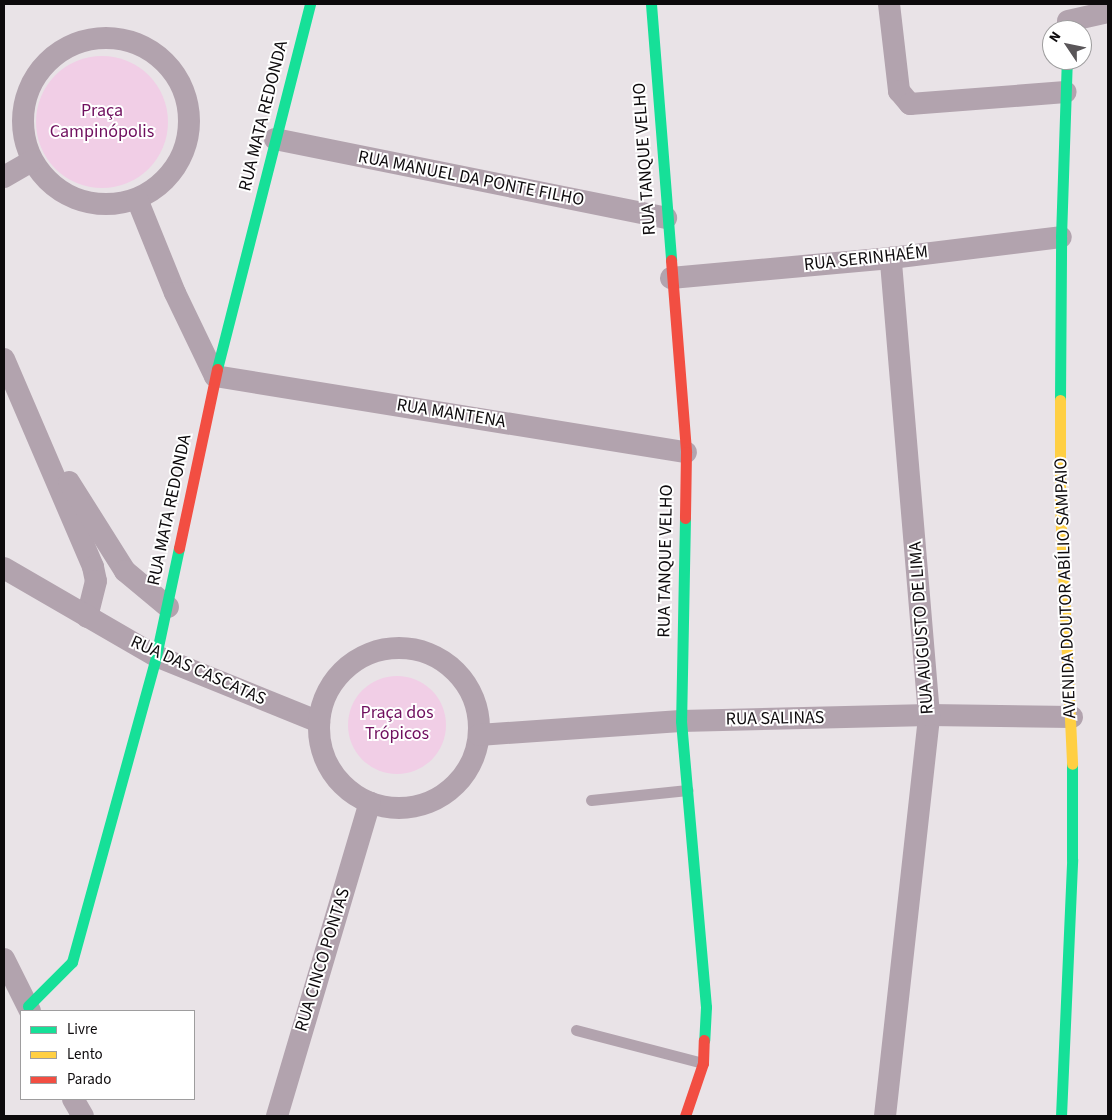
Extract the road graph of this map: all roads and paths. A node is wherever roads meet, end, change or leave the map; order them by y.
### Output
1 (310, 4) edge
2 (651, 4) edge
3 (888, 4) edge
4 (1108, 12) edge
5 (1068, 18) edge
6 (1067, 70) edge
7 (1066, 92) junction
8 (275, 139) junction
9 (32, 161) junction
10 (4, 177) edge
11 (138, 199) junction
12 (666, 218) junction
13 (1062, 236) junction
14 (891, 258) junction
15 (671, 278) junction
16 (4, 359) edge
17 (215, 376) junction
18 (37, 430) junction
19 (686, 452) junction
20 (4, 568) edge
21 (125, 571) junction
22 (96, 581) junction
23 (168, 608) junction
24 (87, 617) junction
25 (156, 656) junction
26 (929, 715) junction
27 (1072, 717) junction
28 (681, 721) junction
29 (318, 722) junction
30 (479, 735) junction
31 (687, 790) junction
32 (591, 800) dead end
33 (370, 803) junction
34 (4, 959) edge
35 (29, 1009) edge
36 (576, 1030) dead end
37 (702, 1063) junction
38 (74, 1100) edge
39 (83, 1116) edge
40 (277, 1116) edge
41 (686, 1116) edge
42 (885, 1116) edge
43 (1061, 1116) edge

1 - 8 street, RUA MATA REDONDA
2 - 12 street, RUA TANQUE VELHO
3 - 7 street
4 - 5 street
6 - 7 street, AVENIDA DOUTOR ABÍLIO SAMPAIO
7 - 13 street, AVENIDA DOUTOR ABÍLIO SAMPAIO
8 - 12 street, RUA MANUEL DA PONTE FILHO
8 - 17 street, RUA MATA REDONDA
9 - 10 street
9 - 11 street
9 - 11 street
11 - 17 street
12 - 15 street, RUA TANQUE VELHO
13 - 14 street, RUA SERINHAÉM
13 - 27 street, AVENIDA DOUTOR ABÍLIO SAMPAIO
14 - 15 street, RUA SERINHAÉM
14 - 26 street, RUA AUGUSTO DE LIMA
15 - 19 street, RUA TANQUE VELHO
16 - 18 street
17 - 19 street, RUA MANTENA
17 - 23 street, RUA MATA REDONDA
18 - 21 street
18 - 22 street
19 - 28 street, RUA TANQUE VELHO
20 - 24 street, RUA DAS CASCATAS
21 - 22 street
21 - 23 street
22 - 24 street
23 - 25 street, RUA MATA REDONDA
24 - 25 street, RUA DAS CASCATAS
25 - 29 street, RUA DAS CASCATAS
25 - 35 street, RUA MATA REDONDA
26 - 27 street, RUA SALINAS
26 - 28 street, RUA SALINAS
26 - 42 street, RUA AUGUSTO DE LIMA
27 - 43 street, AVENIDA DOUTOR ABÍLIO SAMPAIO
28 - 30 street, RUA SALINAS
28 - 31 street, RUA TANQUE VELHO
29 - 30 street
29 - 33 street
30 - 33 street
31 - 32 lane
31 - 37 street, RUA TANQUE VELHO
33 - 40 street, RUA CINCO PONTAS
34 - 35 street
36 - 37 lane
37 - 41 street, RUA TANQUE VELHO
38 - 39 street

